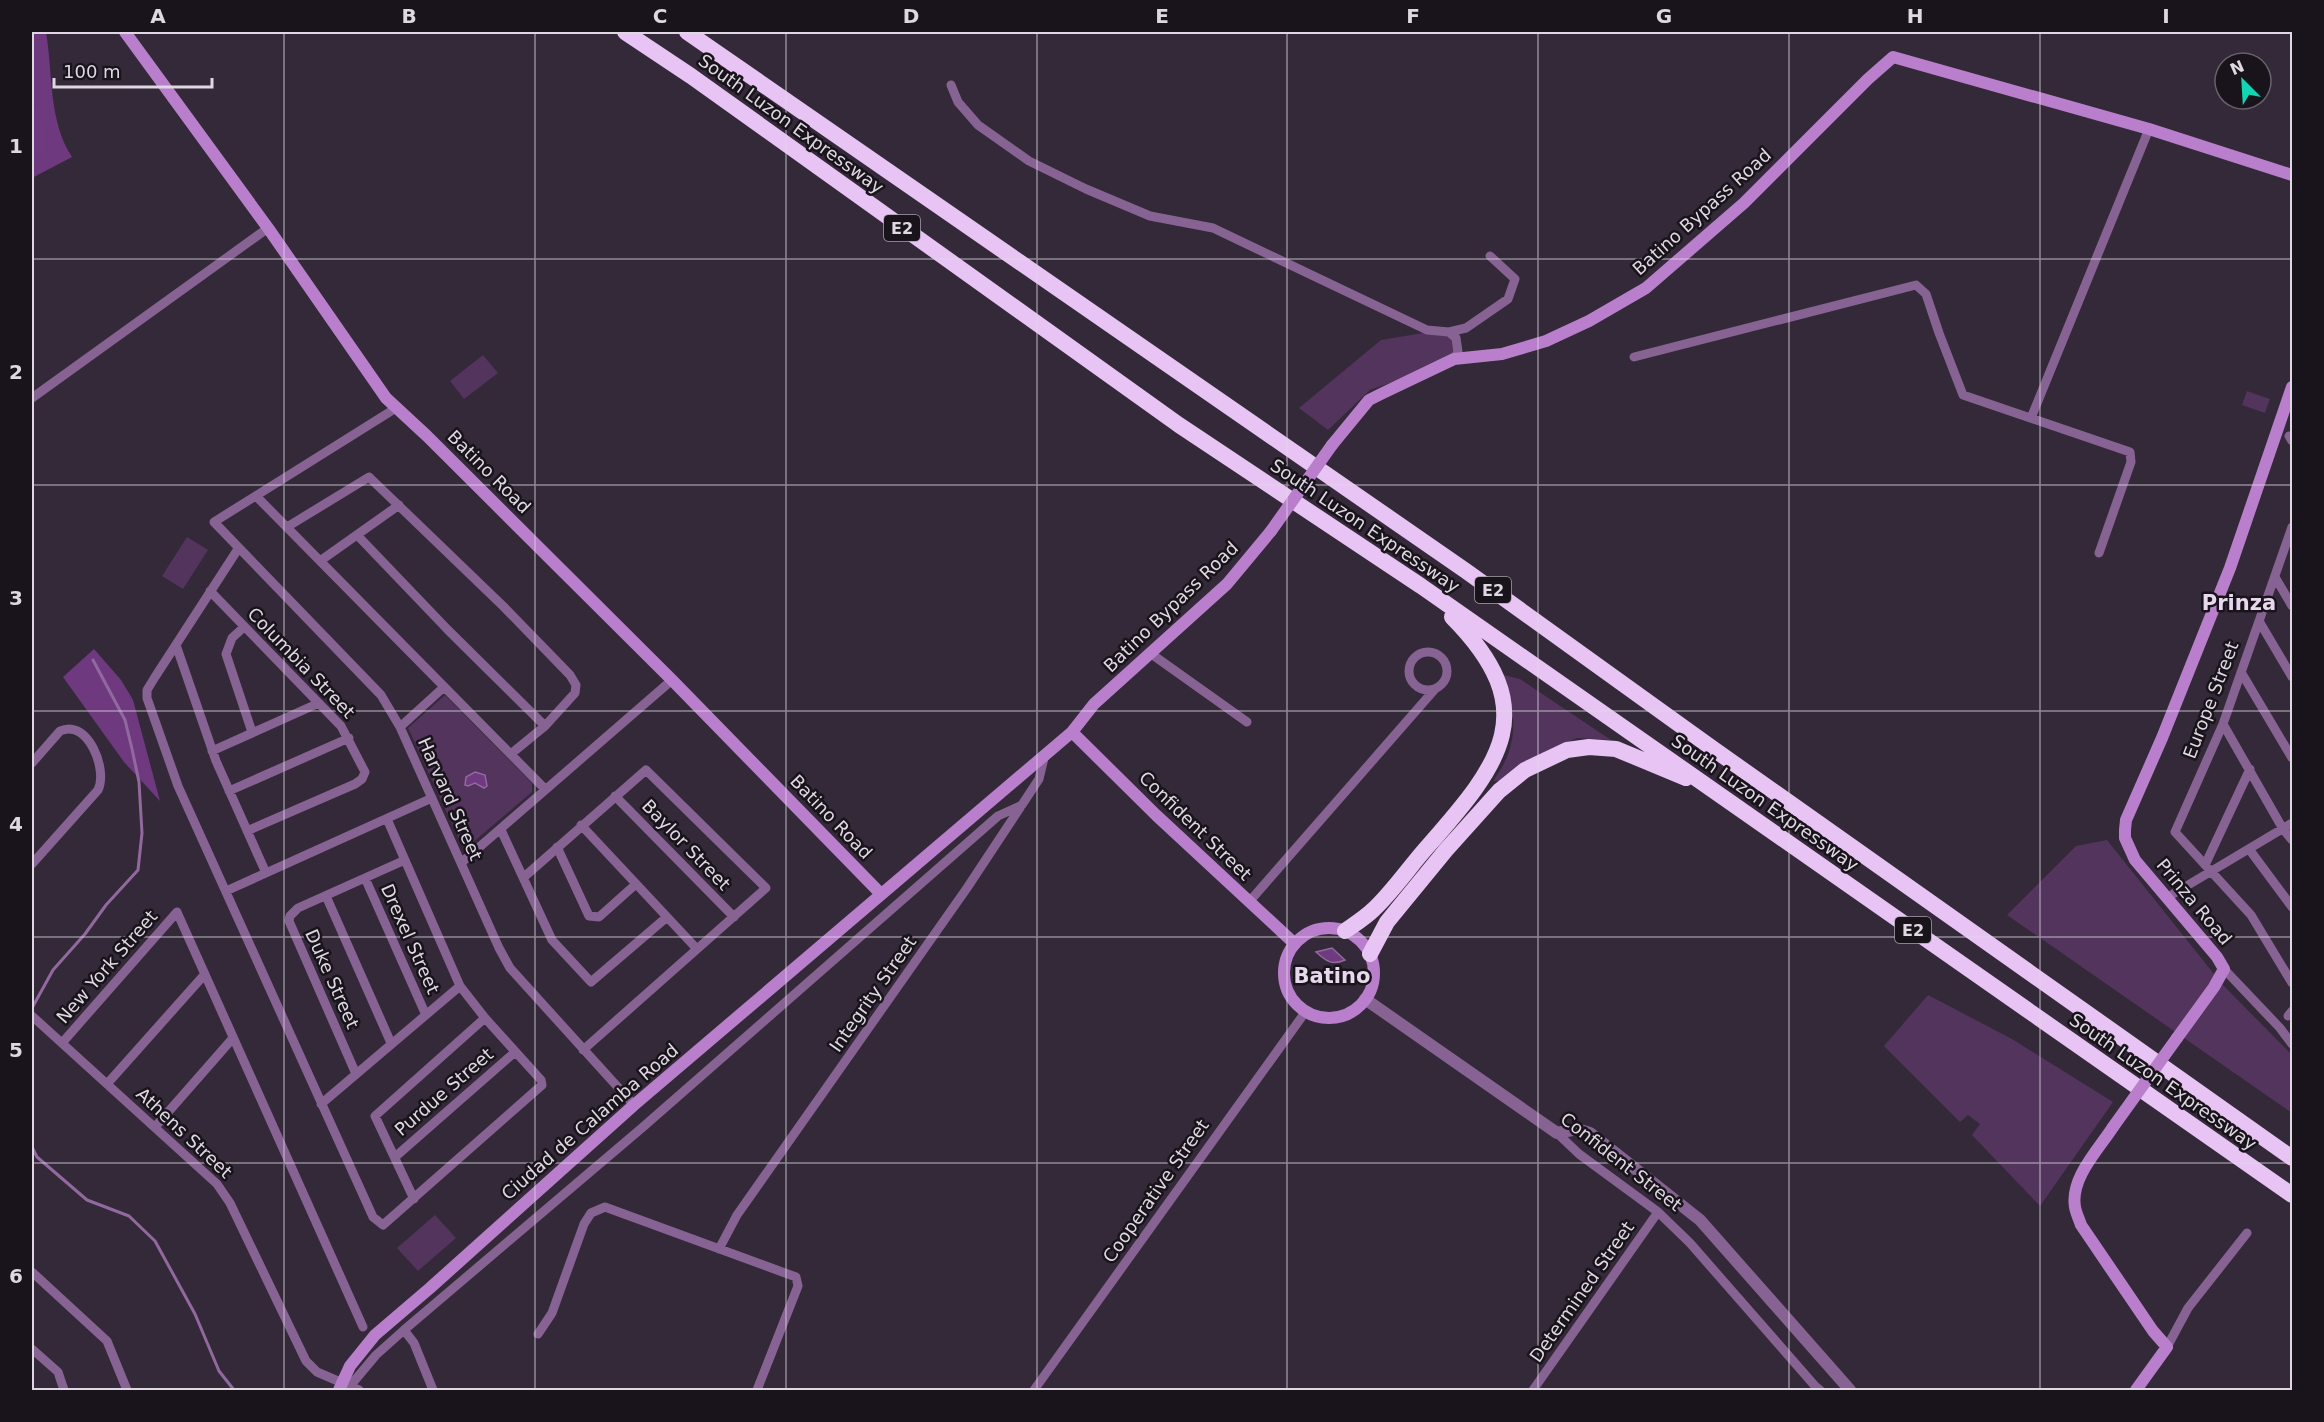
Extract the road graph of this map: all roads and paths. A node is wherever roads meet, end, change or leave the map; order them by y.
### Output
1 (124, 32) edge
2 (625, 32) edge
3 (687, 32) edge
4 (951, 85) dead end
5 (2149, 129) junction
6 (2292, 175) edge
7 (268, 228) junction
8 (1490, 256) dead end
9 (1449, 332) junction
10 (1634, 357) dead end
11 (1454, 358) junction
12 (2292, 387) edge
13 (32, 398) edge
14 (396, 408) junction
15 (2031, 418) junction
16 (256, 496) junction
17 (399, 505) junction
18 (287, 527) junction
19 (2292, 528) edge
20 (358, 536) junction
21 (238, 549) junction
22 (2098, 553) dead end
23 (320, 561) junction
24 (2275, 577) junction
25 (1421, 586) junction
26 (210, 591) junction
27 (2292, 606) edge
28 (2259, 621) junction
29 (244, 627) junction
30 (176, 645) junction
31 (1150, 653) junction
32 (2241, 672) junction
33 (2292, 677) edge
34 (672, 680) junction
35 (444, 687) junction
36 (1434, 689) junction
37 (319, 703) junction
38 (1247, 722) dead end
39 (2223, 724) junction
40 (544, 726) junction
41 (400, 727) junction
42 (252, 732) junction
43 (1071, 732) junction
44 (349, 738) junction
45 (212, 751) junction
46 (512, 753) junction
47 (1045, 754) junction
48 (2292, 758) edge
49 (32, 763) edge
50 (2250, 769) junction
51 (1707, 786) junction
52 (545, 789) junction
53 (229, 792) junction
54 (615, 796) junction
55 (432, 798) junction
56 (1022, 805) junction
57 (387, 819) junction
58 (2292, 823) edge
59 (581, 825) junction
60 (2283, 829) junction
61 (501, 830) junction
62 (247, 831) junction
63 (2292, 840) edge
64 (557, 847) junction
65 (2249, 849) junction
66 (405, 860) junction
67 (462, 863) junction
68 (32, 864) edge
69 (2208, 868) junction
70 (266, 873) junction
71 (524, 877) junction
72 (365, 878) junction
73 (636, 884) junction
74 (226, 891) junction
75 (881, 894) junction
76 (326, 896) junction
77 (2168, 897) junction
78 (1249, 902) junction
79 (2292, 907) edge
80 (667, 917) junction
81 (734, 917) junction
82 (1345, 931) junction
83 (1295, 944) junction
84 (697, 949) junction
85 (1370, 954) junction
86 (2224, 969) junction
87 (205, 974) junction
88 (2292, 983) edge
89 (460, 986) junction
90 (1365, 999) junction
91 (1306, 1011) junction
92 (425, 1013) junction
93 (32, 1016) edge
94 (485, 1018) junction
95 (233, 1038) junction
96 (62, 1043) junction
97 (391, 1043) junction
98 (2292, 1044) edge
99 (583, 1050) junction
100 (515, 1052) junction
101 (356, 1074) junction
102 (107, 1084) junction
103 (321, 1104) junction
104 (634, 1105) junction
105 (155, 1127) junction
106 (1557, 1133) junction
107 (395, 1157) junction
108 (2292, 1158) edge
109 (2292, 1195) edge
110 (414, 1199) junction
111 (1658, 1212) junction
112 (2247, 1233) dead end
113 (719, 1249) junction
114 (32, 1272) edge
115 (363, 1328) dead end
116 (404, 1330) junction
117 (538, 1334) dead end
118 (2167, 1347) junction
119 (32, 1349) edge
120 (348, 1388) edge
121 (64, 1390) edge
122 (127, 1390) edge
123 (434, 1390) edge
124 (757, 1390) edge
125 (1034, 1390) edge
126 (1533, 1390) edge
127 (1820, 1390) edge
128 (1850, 1390) edge
129 (2136, 1390) edge

1 - 7 main road, Batino Road
2 - 25 highway, South Luzon Expressway / E2
3 - 108 highway, South Luzon Expressway / E2
4 - 9 street
5 - 6 main road, Batino Bypass Road
5 - 11 main road, Batino Bypass Road
5 - 15 street
7 - 13 street
7 - 14 main road, Batino Road
8 - 9 street
9 - 11 street
10 - 15 street
11 - 31 main road, Batino Bypass Road, bridge
12 - 77 main road, Prinza Road
14 - 16 street
14 - 34 main road, Batino Road
15 - 22 street
16 - 18 street
16 - 21 street, Harvard Street
17 - 18 street
17 - 20 street
17 - 40 street
18 - 23 street
19 - 24 street, Europe Street
20 - 23 street
20 - 40 street
21 - 26 street
21 - 41 street, Harvard Street
23 - 35 street
24 - 27 street
24 - 28 street, Europe Street
25 - 51 highway, South Luzon Expressway / E2
25 - 82 highway
26 - 29 street, Columbia Street
26 - 30 street
28 - 32 street, Europe Street
28 - 33 street
29 - 37 street, Columbia Street
29 - 42 street
30 - 45 street
30 - 74 street
31 - 38 street
31 - 43 main road, Batino Bypass Road
32 - 39 street, Europe Street
32 - 48 street
34 - 52 street
34 - 75 main road, Batino Road
35 - 41 street
35 - 46 street
36 - 36 street
36 - 78 street
37 - 42 street
37 - 44 street, Columbia Street
39 - 50 street
39 - 69 street, Europe Street
40 - 46 street
41 - 55 street, Harvard Street
42 - 45 street
43 - 47 main road, Batino Bypass Road
43 - 78 main road, Confident Street
44 - 53 street
44 - 62 street, Columbia Street
45 - 53 street
46 - 52 street
47 - 56 street, Integrity Street
47 - 75 main road, Ciudad de Calamba Road
49 - 68 street
50 - 60 street
50 - 69 street
51 - 85 highway
51 - 109 highway, South Luzon Expressway / E2
52 - 61 street
53 - 62 street
54 - 59 street
54 - 81 street, Baylor Street
54 - 81 street
55 - 57 street
55 - 67 street, Harvard Street
56 - 113 street, Integrity Street
56 - 116 street
57 - 66 street
57 - 70 street
58 - 60 street
59 - 64 street
59 - 73 street
60 - 63 street
60 - 65 street
61 - 67 street
61 - 71 street
62 - 70 street
64 - 71 street
64 - 73 street
65 - 69 street
65 - 79 street
66 - 72 street, Duke Street
66 - 89 street
67 - 99 street, Harvard Street
69 - 77 street
69 - 88 street
70 - 74 street
71 - 80 street
72 - 76 street, Duke Street
72 - 92 street, Drexel Street
73 - 80 street
74 - 103 street
75 - 104 main road, Ciudad de Calamba Road
76 - 97 street
76 - 101 street, Duke Street
77 - 86 main road, Prinza Road
78 - 83 main road, Confident Street
80 - 84 street
81 - 84 street
82 - 83 main road
82 - 85 main road
83 - 91 main road
84 - 99 street
85 - 90 main road
86 - 98 street
86 - 118 main road, Prinza Road, bridge
87 - 95 street
87 - 96 street, New York Street
87 - 102 street
89 - 92 street
89 - 94 street
90 - 91 main road
90 - 106 street, Confident Street
91 - 125 street, Cooperative Street
92 - 97 street
93 - 96 street, Athens Street
94 - 100 street
94 - 107 street
95 - 105 street
95 - 115 street
96 - 102 street, Athens Street
97 - 101 street
99 - 104 street, Harvard Street
100 - 107 street, Purdue Street
100 - 110 street
101 - 103 street
102 - 105 street, Athens Street
103 - 110 street
104 - 120 main road, Ciudad de Calamba Road
105 - 120 street, Athens Street
106 - 111 street, Confident Street
106 - 128 street
107 - 110 street
111 - 126 street, Determined Street
111 - 127 street, Confident Street
112 - 118 street
113 - 117 street
113 - 124 street
114 - 122 street
116 - 120 street
116 - 123 street
118 - 129 main road
119 - 121 street

